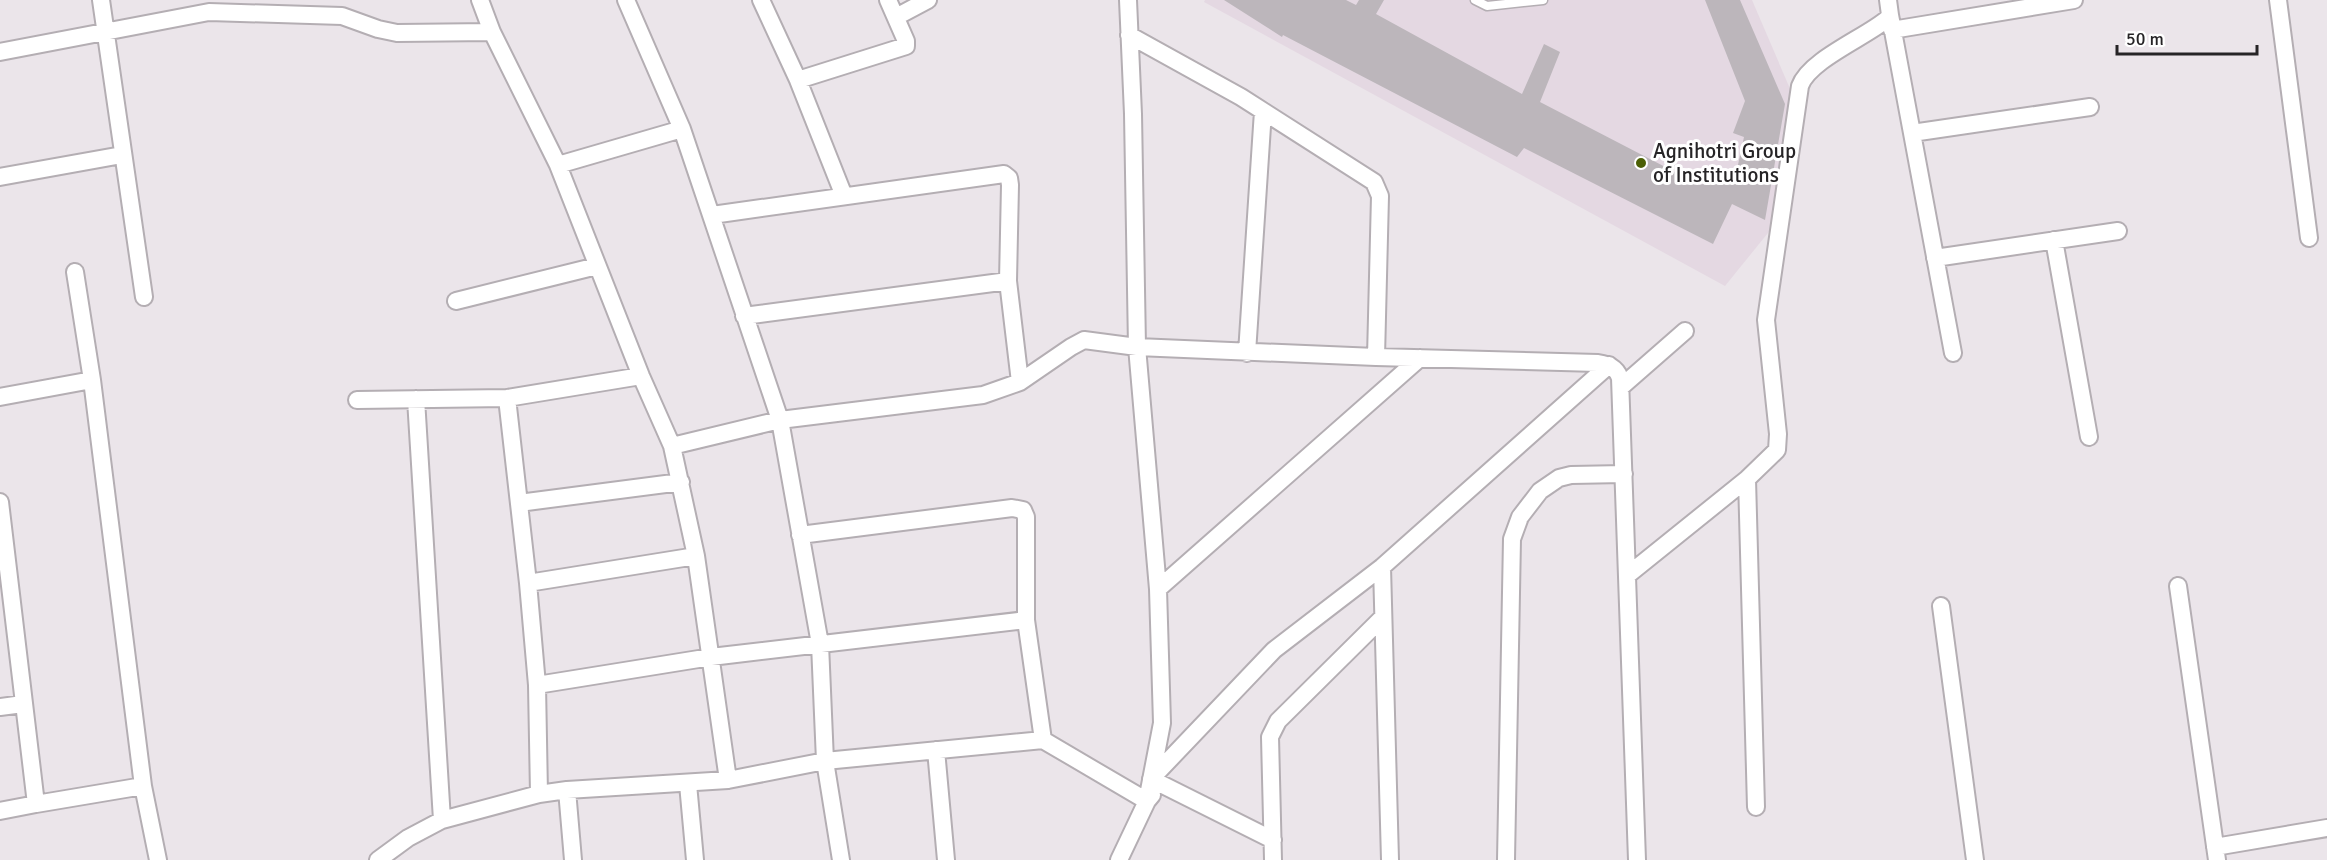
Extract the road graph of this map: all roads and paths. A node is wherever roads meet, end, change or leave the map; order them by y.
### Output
1 (101, 0) edge
2 (480, 0) edge
3 (626, 0) edge
4 (761, 0) edge
5 (888, 0) edge
6 (928, 0) edge
7 (1128, 0) edge
8 (1475, 0) edge
9 (1543, 0) edge
10 (2074, 0) edge
11 (2278, 0) edge
12 (1890, 15) edge
13 (897, 17) junction
14 (106, 31) junction
15 (492, 32) junction
16 (1129, 35) junction
17 (0, 52) edge
18 (798, 80) junction
19 (2090, 107) dead end
20 (1263, 111) junction
21 (682, 129) junction
22 (1912, 133) junction
23 (122, 155) junction
24 (558, 165) junction
25 (0, 177) edge
26 (844, 196) junction
27 (712, 215) junction
28 (2118, 231) dead end
29 (2309, 238) dead end
30 (2054, 240) junction
31 (1935, 258) junction
32 (597, 266) junction
33 (75, 272) dead end
34 (1008, 281) junction
35 (144, 297) dead end
36 (456, 301) dead end
37 (744, 316) junction
38 (1685, 331) dead end
39 (1137, 347) junction
40 (1247, 353) junction
41 (1953, 353) dead end
42 (1376, 357) junction
43 (1420, 358) junction
44 (1609, 365) junction
45 (641, 376) junction
46 (92, 380) junction
47 (1020, 382) junction
48 (1621, 387) junction
49 (0, 397) edge
50 (507, 398) junction
51 (416, 399) junction
52 (357, 400) dead end
53 (780, 420) junction
54 (2089, 437) dead end
55 (672, 446) junction
56 (1624, 474) junction
57 (1747, 479) junction
58 (681, 482) junction
59 (519, 503) junction
60 (0, 508) edge
61 (800, 535) junction
62 (696, 556) junction
63 (1382, 572) junction
64 (1629, 574) junction
65 (528, 583) junction
66 (2178, 586) dead end
67 (1158, 589) junction
68 (1941, 606) dead end
69 (1383, 613) junction
70 (1026, 620) junction
71 (820, 644) junction
72 (711, 657) junction
73 (537, 685) junction
74 (23, 704) junction
75 (0, 707) edge
76 (1043, 740) junction
77 (936, 750) junction
78 (825, 761) junction
79 (728, 780) junction
80 (688, 784) junction
81 (1160, 784) junction
82 (143, 786) junction
83 (567, 790) junction
84 (539, 794) junction
85 (1147, 801) junction
86 (36, 804) junction
87 (1756, 807) dead end
88 (0, 811) edge
89 (442, 820) junction
90 (2327, 828) edge
91 (1273, 840) junction
92 (2216, 854) edge
93 (158, 860) edge
94 (378, 860) edge
95 (573, 860) edge
96 (695, 860) edge
97 (841, 860) edge
98 (946, 860) edge
99 (1119, 860) edge
100 (1273, 860) edge
101 (1390, 860) edge
102 (1506, 860) edge
103 (1637, 860) edge
104 (1975, 860) edge

1 - 14 street
2 - 15 street
3 - 21 street
4 - 18 street
5 - 13 street
6 - 13 street
7 - 16 street
8 - 9 lane
10 - 12 street
11 - 29 street
12 - 22 street
12 - 57 street
13 - 18 street
14 - 15 street
14 - 17 street
14 - 23 street
15 - 24 street
16 - 20 street
16 - 39 street
18 - 26 street
19 - 22 street
20 - 40 street
20 - 42 street
21 - 24 street
21 - 27 street
22 - 31 street
23 - 25 street
23 - 35 street
24 - 32 street
26 - 27 street
26 - 34 street
27 - 37 street
28 - 30 street
30 - 31 street
30 - 54 street
31 - 41 street
32 - 36 street
32 - 45 street
33 - 46 street
34 - 37 street
34 - 47 street
37 - 53 street
38 - 48 street
39 - 40 street
39 - 47 street
39 - 67 street
40 - 42 street
42 - 43 street
43 - 44 street
43 - 67 street
44 - 48 street
44 - 63 street
45 - 50 street
45 - 55 street
46 - 49 street
46 - 82 street
47 - 53 street
48 - 56 street
50 - 51 street
50 - 59 street
51 - 52 street
51 - 89 street
53 - 55 street
53 - 61 street
55 - 58 street
56 - 64 street
56 - 102 street
57 - 64 street
57 - 87 street
58 - 59 street
58 - 62 street
59 - 65 street
60 - 74 street
61 - 70 street
61 - 71 street
62 - 65 street
62 - 72 street
63 - 69 street
63 - 81 street
64 - 103 street
65 - 73 street
66 - 92 street
67 - 81 street
68 - 104 street
69 - 91 street
69 - 101 street
70 - 71 street
70 - 76 street
71 - 72 street
71 - 78 street
72 - 73 street
72 - 79 street
73 - 84 street
74 - 75 street
74 - 86 street
76 - 77 street
76 - 85 street
77 - 78 street
77 - 98 street
78 - 79 street
78 - 97 street
79 - 80 street
80 - 83 street
80 - 96 street
81 - 85 street
81 - 91 street
82 - 86 street
82 - 93 street
83 - 84 street
83 - 95 street
84 - 89 street
85 - 99 street
86 - 88 street
89 - 94 street
90 - 92 street
91 - 100 street

